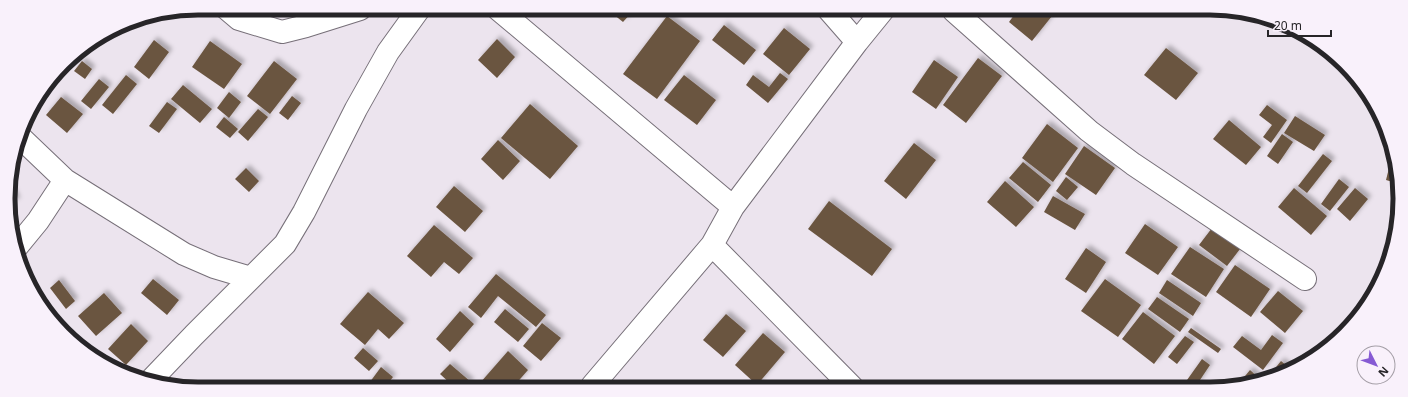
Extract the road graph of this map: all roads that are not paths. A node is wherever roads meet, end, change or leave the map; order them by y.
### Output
1 (234, 15) edge
2 (341, 15) edge
3 (415, 15) edge
4 (505, 15) edge
5 (833, 15) edge
6 (879, 15) edge
7 (958, 15) edge
8 (856, 42) junction
9 (25, 141) edge
10 (66, 180) junction
11 (733, 207) junction
12 (20, 242) edge
13 (712, 245) junction
14 (250, 278) junction
15 (1305, 279) dead end
16 (154, 377) edge
17 (595, 382) edge
18 (847, 382) edge

1 - 2 street
3 - 14 street
4 - 11 street
5 - 8 street
6 - 8 street
7 - 15 street
8 - 11 street
9 - 10 street
10 - 12 street
10 - 14 street
11 - 13 street
13 - 17 street
13 - 18 street
14 - 16 street

